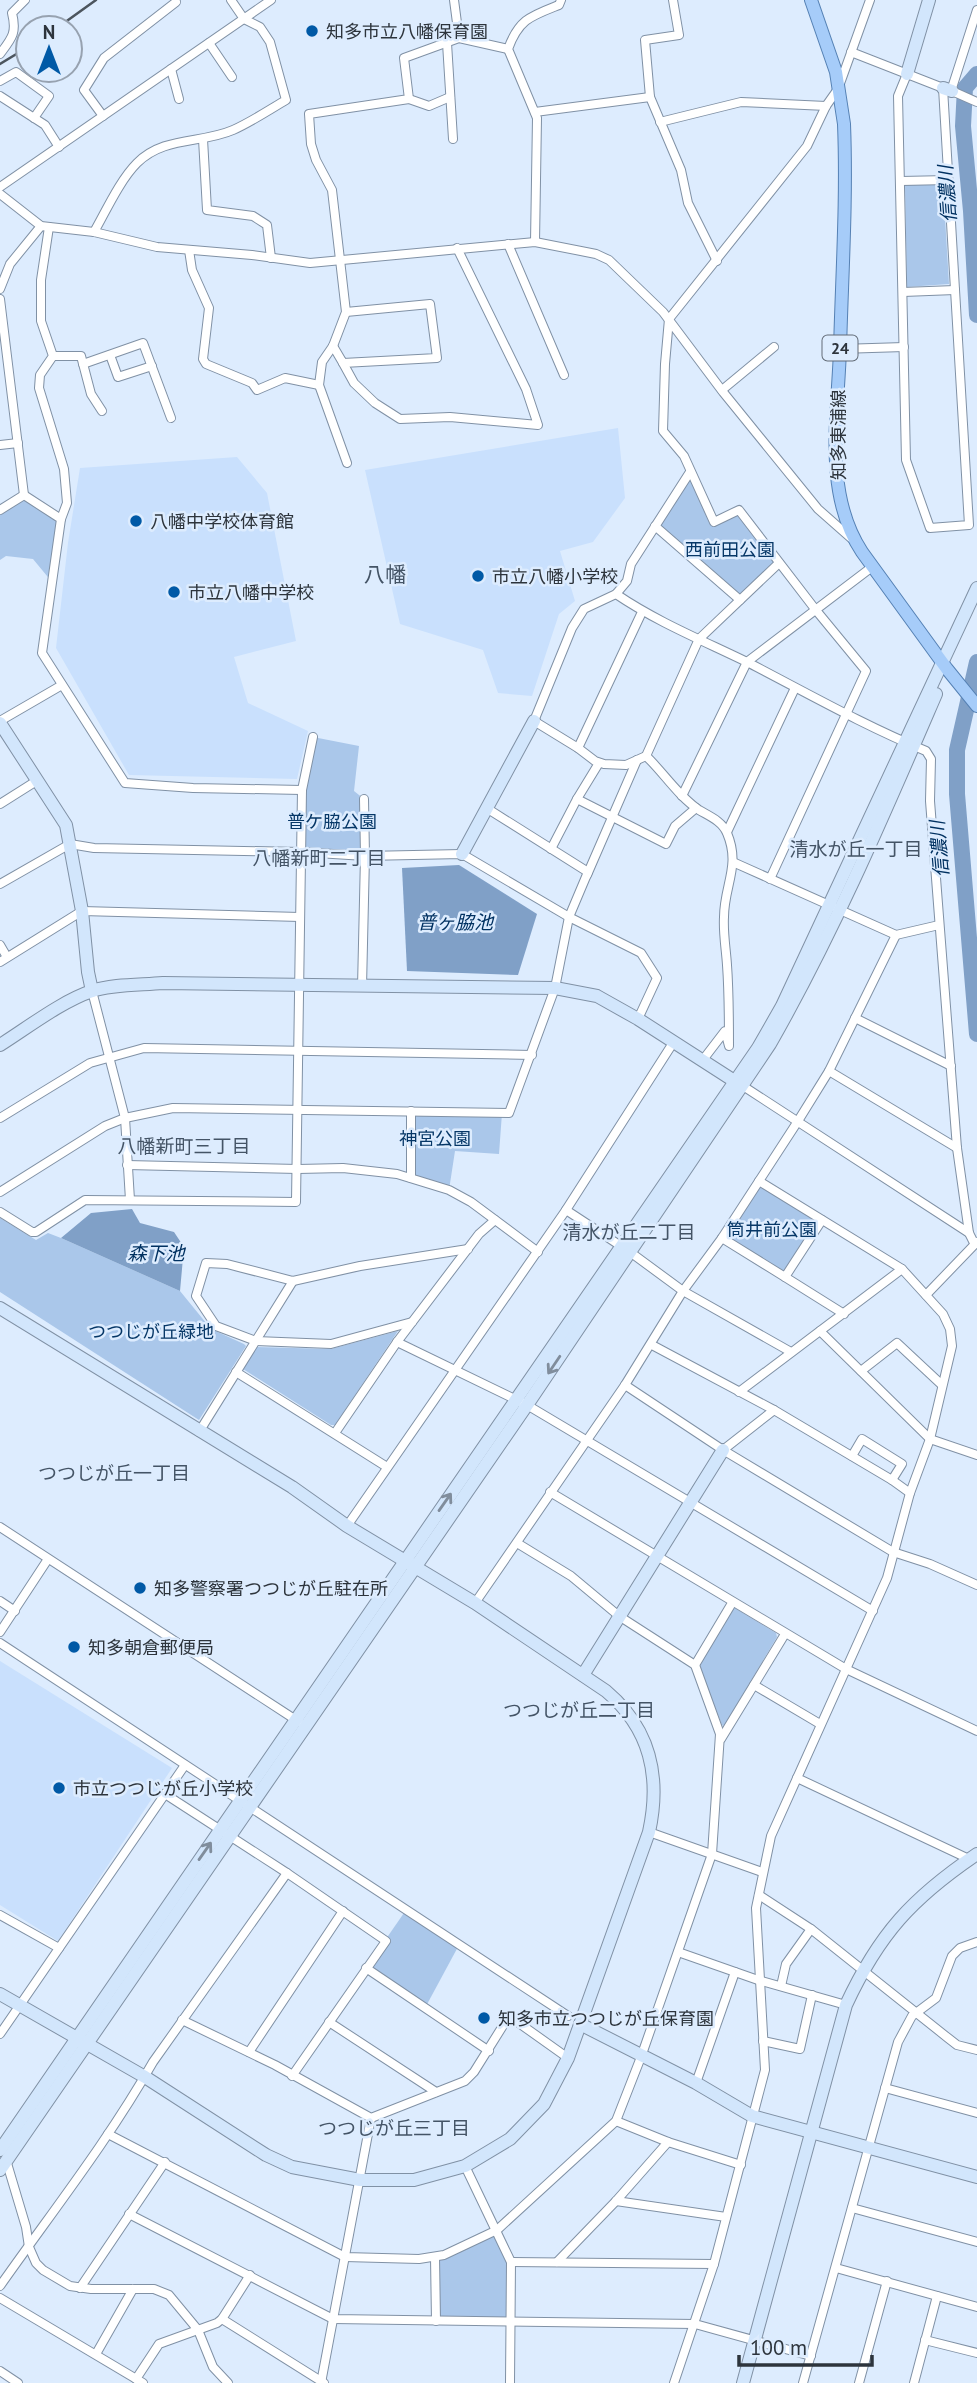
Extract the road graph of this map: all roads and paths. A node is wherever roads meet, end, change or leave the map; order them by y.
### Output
1 (25, 0) edge
2 (231, 0) edge
3 (271, 0) edge
4 (454, 0) edge
5 (561, 0) edge
6 (673, 0) edge
7 (811, 0) edge
8 (870, 0) edge
9 (929, 0) edge
10 (176, 2) edge
11 (977, 10) edge
12 (244, 19) junction
13 (459, 38) junction
14 (209, 43) junction
15 (447, 43) junction
16 (508, 49) junction
17 (851, 52) junction
18 (0, 54) edge
19 (171, 69) junction
20 (907, 74) junction
21 (232, 77) dead end
22 (0, 81) edge
23 (838, 89) junction
24 (949, 90) junction
25 (0, 96) edge
26 (450, 97) junction
27 (650, 97) junction
28 (179, 99) dead end
29 (409, 99) junction
30 (974, 100) edge
31 (826, 106) junction
32 (535, 111) junction
33 (103, 116) junction
34 (34, 118) junction
35 (660, 122) junction
36 (202, 139) junction
37 (453, 139) dead end
38 (59, 147) junction
39 (948, 180) junction
40 (901, 181) junction
41 (0, 187) edge
42 (0, 194) edge
43 (45, 226) junction
44 (93, 232) junction
45 (535, 242) junction
46 (508, 244) junction
47 (457, 248) junction
48 (189, 250) junction
49 (271, 258) junction
50 (339, 259) junction
51 (717, 261) junction
52 (0, 289) edge
53 (955, 290) junction
54 (903, 292) junction
55 (0, 299) edge
56 (0, 310) edge
57 (346, 312) junction
58 (668, 319) junction
59 (332, 346) junction
60 (774, 347) dead end
61 (904, 347) junction
62 (840, 349) junction
63 (110, 355) junction
64 (52, 356) junction
65 (343, 363) junction
66 (83, 364) junction
67 (152, 366) junction
68 (564, 375) dead end
69 (319, 385) junction
70 (722, 390) junction
71 (102, 411) dead end
72 (171, 418) dead end
73 (18, 443) junction
74 (0, 445) edge
75 (347, 463) dead end
76 (690, 472) junction
77 (24, 495) junction
78 (0, 510) edge
79 (61, 519) junction
80 (655, 526) junction
81 (855, 541) junction
82 (779, 562) junction
83 (872, 567) junction
84 (977, 588) edge
85 (616, 594) junction
86 (740, 600) junction
87 (815, 609) junction
88 (642, 612) junction
89 (699, 639) junction
90 (747, 662) junction
91 (944, 665) junction
92 (62, 685) junction
93 (795, 688) junction
94 (976, 704) edge
95 (846, 714) junction
96 (534, 721) junction
97 (0, 722) edge
98 (313, 737) dead end
99 (909, 743) junction
100 (578, 747) junction
101 (642, 758) junction
102 (599, 762) junction
103 (38, 780) junction
104 (302, 790) junction
105 (682, 796) junction
106 (364, 799) dead end
107 (577, 799) junction
108 (0, 803) edge
109 (696, 808) junction
110 (488, 809) junction
111 (612, 817) junction
112 (727, 832) junction
113 (70, 844) junction
114 (551, 849) junction
115 (301, 852) junction
116 (462, 854) junction
117 (365, 856) junction
118 (735, 863) junction
119 (587, 874) junction
120 (770, 879) junction
121 (0, 884) edge
122 (833, 908) junction
123 (82, 911) junction
124 (300, 917) junction
125 (569, 917) junction
126 (939, 925) junction
127 (896, 934) junction
128 (0, 945) edge
129 (4, 959) edge
130 (299, 985) junction
131 (362, 987) junction
132 (555, 988) junction
133 (92, 991) junction
134 (855, 1018) junction
135 (638, 1019) junction
136 (673, 1042) junction
137 (0, 1045) edge
138 (298, 1049) junction
139 (532, 1055) junction
140 (109, 1059) junction
141 (702, 1061) junction
142 (951, 1066) junction
143 (829, 1071) junction
144 (739, 1084) junction
145 (296, 1109) junction
146 (411, 1111) junction
147 (0, 1118) edge
148 (125, 1118) junction
149 (798, 1121) junction
150 (957, 1148) junction
151 (127, 1165) junction
152 (298, 1169) junction
153 (411, 1178) junction
154 (759, 1181) junction
155 (0, 1192) edge
156 (130, 1200) junction
157 (566, 1210) junction
158 (0, 1212) edge
159 (495, 1220) junction
160 (822, 1220) junction
161 (969, 1233) junction
162 (722, 1238) junction
163 (976, 1243) edge
164 (468, 1249) junction
165 (626, 1249) junction
166 (538, 1252) junction
167 (902, 1269) junction
168 (785, 1277) junction
169 (293, 1281) junction
170 (683, 1291) junction
171 (926, 1294) junction
172 (0, 1308) edge
173 (844, 1314) junction
174 (412, 1322) junction
175 (820, 1331) junction
176 (256, 1341) junction
177 (397, 1342) junction
178 (652, 1345) junction
179 (791, 1353) junction
180 (454, 1370) junction
181 (861, 1371) junction
182 (236, 1372) junction
183 (625, 1385) junction
184 (942, 1385) junction
185 (739, 1392) junction
186 (521, 1403) junction
187 (774, 1410) junction
188 (199, 1432) junction
189 (335, 1433) junction
190 (930, 1439) junction
191 (585, 1441) junction
192 (723, 1450) junction
193 (977, 1455) edge
194 (852, 1456) junction
195 (387, 1467) junction
196 (892, 1480) junction
197 (550, 1493) junction
198 (910, 1493) junction
199 (691, 1503) junction
200 (347, 1526) junction
201 (0, 1527) edge
202 (517, 1543) junction
203 (892, 1552) junction
204 (657, 1558) junction
205 (48, 1559) junction
206 (410, 1563) junction
207 (977, 1585) edge
208 (0, 1601) edge
209 (475, 1602) junction
210 (732, 1603) junction
211 (15, 1611) junction
212 (873, 1611) junction
213 (620, 1616) junction
214 (0, 1632) edge
215 (785, 1633) junction
216 (0, 1643) edge
217 (695, 1665) junction
218 (846, 1669) junction
219 (583, 1675) junction
220 (754, 1685) junction
221 (300, 1723) junction
222 (820, 1724) junction
223 (977, 1731) edge
224 (720, 1739) junction
225 (185, 1765) junction
226 (797, 1778) junction
227 (165, 1794) junction
228 (245, 1804) junction
229 (649, 1832) junction
230 (225, 1833) junction
231 (712, 1854) junction
232 (973, 1857) edge
233 (762, 1872) junction
234 (287, 1873) junction
235 (759, 1895) junction
236 (342, 1911) junction
237 (0, 1915) edge
238 (811, 1928) junction
239 (977, 1942) edge
240 (59, 1948) junction
241 (678, 1952) junction
242 (366, 1968) junction
243 (863, 1969) junction
244 (735, 1972) junction
245 (758, 1980) junction
246 (781, 1986) junction
247 (0, 1994) edge
248 (812, 1995) junction
249 (846, 2005) junction
250 (20, 2006) junction
251 (918, 2013) junction
252 (568, 2016) dead end
253 (182, 2020) junction
254 (329, 2021) junction
255 (580, 2024) junction
256 (0, 2034) edge
257 (82, 2040) junction
258 (764, 2041) junction
259 (977, 2050) edge
260 (489, 2051) junction
261 (249, 2052) junction
262 (641, 2057) junction
263 (568, 2058) junction
264 (292, 2076) junction
265 (145, 2077) junction
266 (696, 2084) junction
267 (885, 2088) junction
268 (436, 2092) junction
269 (977, 2113) edge
270 (752, 2116) junction
271 (371, 2118) junction
272 (616, 2121) junction
273 (809, 2132) junction
274 (108, 2134) junction
275 (668, 2142) junction
276 (867, 2147) junction
277 (2, 2159) edge
278 (165, 2162) junction
279 (740, 2165) junction
280 (465, 2166) junction
281 (977, 2177) edge
282 (360, 2180) junction
283 (616, 2201) junction
284 (852, 2208) junction
285 (129, 2214) junction
286 (726, 2217) junction
287 (497, 2230) junction
288 (977, 2242) edge
289 (29, 2247) junction
290 (435, 2256) junction
291 (345, 2257) junction
292 (511, 2262) junction
293 (557, 2262) junction
294 (714, 2264) junction
295 (836, 2268) junction
296 (250, 2275) junction
297 (887, 2281) junction
298 (0, 2286) edge
299 (80, 2288) junction
300 (133, 2289) junction
301 (937, 2296) junction
302 (0, 2298) edge
303 (977, 2307) edge
304 (222, 2319) junction
305 (333, 2319) junction
306 (436, 2320) junction
307 (511, 2323) junction
308 (695, 2324) junction
309 (198, 2330) junction
310 (754, 2340) junction
311 (925, 2340) junction
312 (977, 2353) edge
313 (96, 2354) junction
314 (811, 2356) junction
315 (0, 2371) edge
316 (140, 2381) edge
317 (18, 2383) edge
318 (228, 2383) edge
319 (323, 2383) edge
320 (510, 2383) edge
321 (674, 2383) edge
322 (743, 2383) edge
323 (803, 2383) edge
324 (859, 2383) edge
325 (914, 2383) edge

1 - 18 street
2 - 12 street
3 - 12 street
4 - 13 street
5 - 16 street
6 - 27 street
7 - 23 main road, 知多東浦線 / 24
8 - 17 street
9 - 20 street
10 - 33 street
11 - 24 street
12 - 14 street
12 - 36 street
13 - 15 street
13 - 16 street
14 - 19 street
14 - 21 street
15 - 26 street
15 - 29 street
16 - 32 street
17 - 20 street
17 - 23 street
19 - 28 street
19 - 33 street
20 - 24 street
20 - 40 street
22 - 34 street
23 - 31 street
23 - 62 main road, 知多東浦線 / 24
24 - 30 street
24 - 39 street
25 - 34 street
26 - 29 street
26 - 37 street
27 - 32 street
27 - 35 street
29 - 50 street
31 - 35 street
31 - 51 street
32 - 45 street
33 - 38 street
34 - 38 street
35 - 51 street
36 - 44 street
36 - 49 street
38 - 41 street
39 - 40 street
39 - 53 street
40 - 54 street
42 - 43 street
43 - 44 street
43 - 52 street
43 - 64 street
44 - 48 street
45 - 46 street
45 - 58 street
46 - 47 street
46 - 68 street
47 - 50 street
47 - 65 street
48 - 49 street
48 - 69 street
49 - 50 street
50 - 57 street
51 - 58 street
53 - 54 street
53 - 61 street
54 - 61 street
55 - 56 street
56 - 73 street
57 - 59 street
57 - 65 street
58 - 70 street
58 - 76 street
59 - 65 street
59 - 69 street
60 - 70 street
61 - 62 street
62 - 81 main road, 知多東浦線 / 24
63 - 66 street
63 - 67 street
63 - 67 street
64 - 66 street
64 - 79 street
66 - 71 street
67 - 72 street
69 - 75 street
70 - 81 street
73 - 74 street
73 - 77 street
76 - 80 street
76 - 82 street
77 - 78 street
77 - 79 street
79 - 92 street
80 - 85 street
80 - 86 street
81 - 83 main road, 知多東浦線 / 24
82 - 86 street
82 - 87 street
83 - 87 street
83 - 91 main road, 知多東浦線 / 24
84 - 91 street
85 - 88 street
85 - 96 street
86 - 89 street
87 - 90 street
87 - 95 street
88 - 89 street
88 - 100 street
89 - 90 street
89 - 101 street
90 - 93 street
90 - 105 street
91 - 94 main road, 知多東浦線 / 24
91 - 99 street
92 - 97 street
92 - 104 street
93 - 95 street
93 - 112 street
95 - 99 street
95 - 120 street
96 - 100 street
96 - 110 street
97 - 103 street
98 - 104 street
99 - 122 street
99 - 126 street
100 - 102 street
101 - 102 street
101 - 105 street
101 - 111 street
102 - 107 street
103 - 108 street
103 - 113 street
104 - 115 street
105 - 109 street
106 - 117 street
107 - 111 street
107 - 114 street
109 - 111 street
109 - 112 street
110 - 114 street
110 - 116 street
111 - 119 street
112 - 118 street
113 - 115 street
113 - 121 street
113 - 123 street
114 - 119 street
115 - 117 street
115 - 124 street
116 - 117 street
116 - 125 street
117 - 131 street
118 - 120 street
118 - 141 street
119 - 125 street
120 - 122 street
122 - 127 street
122 - 144 street
123 - 124 street
123 - 129 street
123 - 133 street
124 - 130 street
125 - 132 street
125 - 135 street
126 - 127 street
126 - 142 street
127 - 134 street
128 - 129 street
130 - 131 street
130 - 133 street
130 - 138 street
131 - 132 street
132 - 135 street
132 - 139 street
133 - 137 street
133 - 140 street
134 - 142 street
134 - 143 street
135 - 136 street
136 - 141 street
136 - 157 street
138 - 139 street
138 - 140 street
138 - 145 street
139 - 146 street
140 - 147 street
140 - 148 street
141 - 144 street
142 - 150 street
143 - 149 street
143 - 150 street
144 - 149 street
144 - 165 street
145 - 146 street
145 - 148 street
145 - 152 street
146 - 153 street
148 - 151 street
148 - 155 street
149 - 154 street
149 - 161 street
150 - 161 street
151 - 152 street
151 - 156 street
152 - 153 street
152 - 156 street
153 - 159 street
154 - 160 street
154 - 162 street
156 - 158 street
157 - 165 street
157 - 166 street
159 - 164 street
159 - 166 street
160 - 167 street
160 - 168 street
161 - 163 street
162 - 168 street
162 - 170 street
163 - 171 street
164 - 169 street
164 - 174 street
165 - 170 street
165 - 186 street
166 - 180 street
167 - 171 street
167 - 173 street
168 - 173 street
169 - 176 street
169 - 176 street
170 - 178 street
170 - 179 street
171 - 184 street
172 - 188 street
173 - 175 street
174 - 176 street
174 - 177 street
175 - 179 street
175 - 181 street
176 - 182 street
177 - 180 street
177 - 189 street
178 - 183 street
178 - 185 street
179 - 185 street
180 - 186 street
180 - 195 street
181 - 184 street
181 - 190 street
182 - 188 street
182 - 189 street
183 - 191 street
183 - 192 street
184 - 190 street
185 - 187 street
186 - 191 street
186 - 206 street
187 - 192 street
187 - 194 street
188 - 200 street
189 - 195 street
190 - 193 street
190 - 198 street
191 - 197 street
191 - 199 street
192 - 199 street
192 - 203 street
194 - 196 street
194 - 196 street
195 - 200 street
196 - 198 street
197 - 202 street
197 - 204 street
198 - 203 street
199 - 204 street
199 - 212 street
200 - 206 street
201 - 205 street
202 - 209 street
202 - 213 street
203 - 207 street
203 - 212 street
204 - 210 street
204 - 213 street
205 - 211 street
205 - 221 street
206 - 209 street
206 - 221 street
208 - 211 street
209 - 219 street
210 - 215 street
210 - 217 street
211 - 214 street
212 - 218 street
213 - 217 street
213 - 219 street
215 - 218 street
215 - 220 street
216 - 225 street
217 - 224 street
218 - 222 street
218 - 223 street
219 - 229 street
220 - 222 street
220 - 224 street
221 - 228 street
222 - 226 street
224 - 231 street
225 - 227 street
225 - 228 street
226 - 232 street
226 - 233 street
227 - 230 street
227 - 240 street
228 - 230 street
228 - 252 street
229 - 231 street
229 - 255 street
230 - 234 street
230 - 257 street
231 - 233 street
231 - 241 street
232 - 243 street
233 - 235 street
234 - 236 street
234 - 253 street
235 - 238 street
235 - 245 street
236 - 242 street
236 - 261 street
237 - 240 street
238 - 243 street
238 - 246 street
239 - 251 street
240 - 250 street
241 - 244 street
241 - 262 street
242 - 254 street
242 - 260 street
243 - 249 street
243 - 251 street
244 - 245 street
244 - 266 street
245 - 246 street
245 - 258 street
246 - 248 street
247 - 250 street
248 - 249 street
248 - 258 street
249 - 273 street
250 - 256 street
250 - 257 street
251 - 259 street
251 - 267 street
253 - 261 street
253 - 265 street
254 - 264 street
254 - 268 street
255 - 262 street
255 - 263 street
257 - 265 street
257 - 277 street
258 - 270 street
260 - 263 street
260 - 268 street
261 - 264 street
262 - 266 street
262 - 272 street
263 - 280 street
264 - 271 street
265 - 274 street
265 - 282 street
266 - 270 street
267 - 269 street
267 - 276 street
268 - 271 street
270 - 273 street
270 - 279 street
271 - 282 street
272 - 275 street
272 - 287 street
273 - 276 street
273 - 310 street
274 - 278 street
274 - 289 street
275 - 279 street
275 - 283 street
276 - 281 street
276 - 284 street
277 - 289 street
278 - 285 street
278 - 291 street
279 - 286 street
280 - 282 street
280 - 287 street
282 - 291 street
283 - 286 street
283 - 293 street
284 - 288 street
284 - 295 street
285 - 296 street
285 - 299 street
286 - 294 street
287 - 290 street
287 - 292 street
289 - 298 street
289 - 299 street
290 - 291 street
290 - 306 street
291 - 305 street
292 - 293 street
292 - 307 street
293 - 294 street
294 - 308 street
295 - 297 street
295 - 314 street
296 - 304 street
296 - 305 street
297 - 301 street
297 - 324 street
299 - 300 street
300 - 309 street
300 - 313 street
301 - 303 street
301 - 311 street
302 - 313 street
304 - 309 street
304 - 319 street
305 - 306 street
305 - 319 street
306 - 307 street
307 - 308 street
307 - 320 street
308 - 310 street
308 - 321 street
309 - 316 street
309 - 318 street
310 - 314 street
310 - 322 street
311 - 312 street
311 - 325 street
313 - 316 street
314 - 323 street
315 - 317 street

